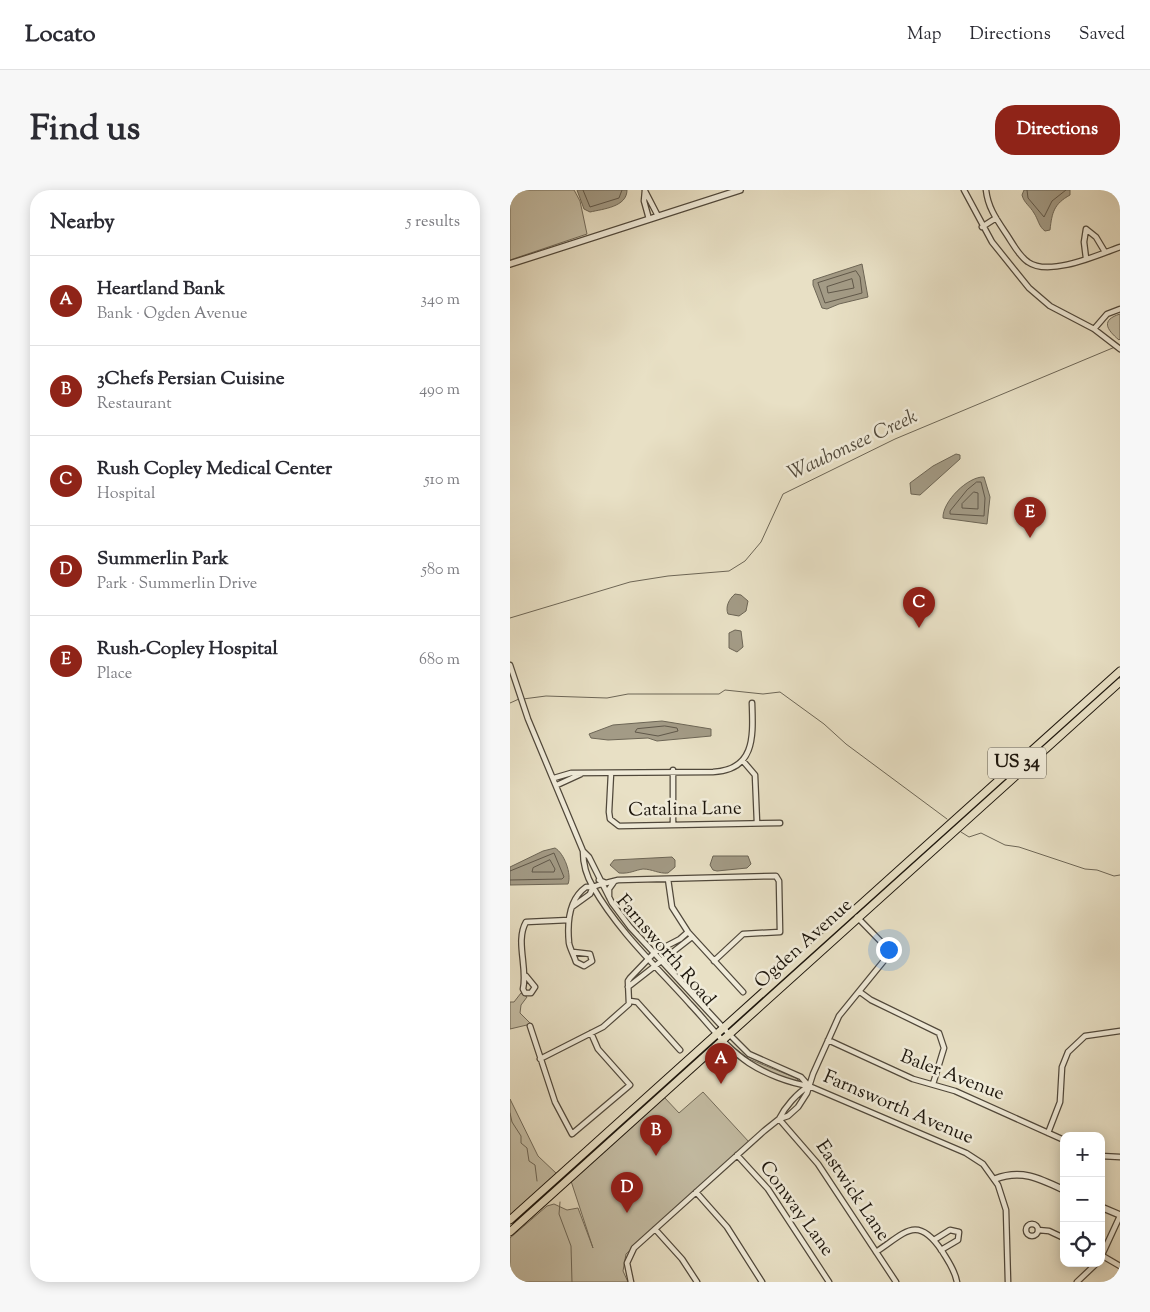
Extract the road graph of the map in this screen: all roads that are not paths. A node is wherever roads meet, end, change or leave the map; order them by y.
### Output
1 (740, 190) edge
2 (964, 190) edge
3 (986, 190) edge
4 (645, 191) edge
5 (658, 216) junction
6 (996, 218) junction
7 (649, 219) junction
8 (982, 227) junction
9 (1120, 247) edge
10 (1105, 252) junction
11 (1086, 258) junction
12 (510, 264) edge
13 (1120, 309) edge
14 (1094, 329) junction
15 (1120, 349) edge
16 (510, 665) edge
17 (1120, 671) edge
18 (1120, 682) edge
19 (752, 703) dead end
20 (743, 761) junction
21 (673, 770) junction
22 (582, 773) junction
23 (611, 773) junction
24 (554, 778) junction
25 (557, 786) junction
26 (757, 823) junction
27 (780, 823) dead end
28 (674, 825) junction
29 (584, 851) junction
30 (668, 879) junction
31 (618, 880) junction
32 (600, 882) junction
33 (593, 887) junction
34 (609, 899) junction
35 (852, 912) junction
36 (858, 918) junction
37 (569, 920) junction
38 (688, 932) junction
39 (692, 937) junction
40 (573, 952) dead end
41 (655, 952) junction
42 (649, 958) junction
43 (660, 959) junction
44 (714, 960) junction
45 (654, 964) junction
46 (526, 976) dead end
47 (628, 987) junction
48 (743, 992) dead end
49 (860, 992) junction
50 (630, 1000) junction
51 (530, 1026) dead end
52 (723, 1028) junction
53 (1120, 1031) edge
54 (591, 1033) junction
55 (717, 1033) junction
56 (729, 1034) junction
57 (723, 1040) junction
58 (828, 1040) junction
59 (680, 1050) dead end
60 (540, 1059) junction
61 (933, 1084) junction
62 (809, 1086) junction
63 (779, 1119) junction
64 (1048, 1133) junction
65 (1060, 1138) edge
66 (737, 1155) junction
67 (1105, 1156) edge
68 (1120, 1157) edge
69 (995, 1179) junction
70 (1060, 1188) edge
71 (696, 1192) junction
72 (1105, 1209) edge
73 (1120, 1216) edge
74 (510, 1220) edge
75 (655, 1229) junction
76 (1038, 1230) dead end
77 (510, 1232) edge
78 (1060, 1236) edge
79 (934, 1240) junction
80 (1105, 1249) edge
81 (941, 1250) junction
82 (876, 1252) junction
83 (1105, 1258) edge
84 (1120, 1266) edge
85 (1093, 1267) edge
86 (631, 1282) edge
87 (697, 1282) edge
88 (762, 1282) edge
89 (829, 1282) edge
90 (896, 1282) edge
91 (958, 1282) edge
92 (1008, 1282) edge
93 (1077, 1282) edge

1 - 5 street
2 - 8 street
3 - 6 street
4 - 5 street
4 - 7 street
5 - 7 street
6 - 8 street
6 - 11 street
7 - 12 street
8 - 14 street
9 - 10 street
10 - 11 street
10 - 11 street
13 - 14 street
14 - 15 street
16 - 24 street
17 - 35 main road, Ogden Avenue / US 34
18 - 36 main road, Ogden Avenue / US 34
19 - 20 street
20 - 21 street
20 - 26 street
21 - 23 street
21 - 28 street
22 - 23 street
22 - 24 street
22 - 25 street
23 - 28 street, Catalina Lane
24 - 25 street
25 - 29 street
26 - 27 street, Catalina Lane
26 - 28 street, Catalina Lane
29 - 32 street
29 - 33 street
30 - 31 street
30 - 38 street
30 - 44 street
31 - 32 street
31 - 34 street
32 - 33 street
32 - 34 street, Farnsworth Road
33 - 37 street
33 - 42 street, Farnsworth Road
34 - 41 street, Farnsworth Road
35 - 36 street
35 - 52 main road, Ogden Avenue / US 34
36 - 49 street
36 - 56 main road, Ogden Avenue / US 34
37 - 40 street
37 - 46 street
38 - 39 street
38 - 41 street
39 - 43 street
39 - 44 street
41 - 42 street
41 - 43 street, Farnsworth Road
42 - 45 street, Farnsworth Road
42 - 47 street
43 - 45 street
43 - 52 street, Farnsworth Road
44 - 48 street
45 - 47 street
45 - 55 street, Farnsworth Road
47 - 50 street
49 - 58 street
49 - 61 street
50 - 54 street
50 - 59 street
51 - 60 street
52 - 55 main road, Ogden Avenue / US 34
52 - 56 street, Farnsworth Avenue
53 - 64 street
54 - 60 street
54 - 60 street
55 - 57 street, Farnsworth Avenue
55 - 74 main road, Ogden Avenue / US 34
56 - 57 main road, Ogden Avenue / US 34
56 - 62 street, Farnsworth Avenue
57 - 62 street, Farnsworth Avenue
57 - 77 main road, Ogden Avenue / US 34
58 - 61 street, Baler Avenue
58 - 62 street
61 - 64 street, Baler Avenue
62 - 63 street
62 - 63 street
62 - 69 street, Farnsworth Avenue
63 - 66 street
63 - 82 street, Eastwick Lane
64 - 65 street, Baler Avenue
66 - 71 street
66 - 89 street, Conway Lane
67 - 68 street
69 - 70 street
69 - 92 street
71 - 75 street
71 - 88 street
72 - 73 street
73 - 80 street
75 - 86 street
75 - 87 street
76 - 78 street
79 - 81 street
79 - 81 street
79 - 82 street
81 - 91 street
82 - 90 street, Eastwick Lane
83 - 84 street
85 - 93 street

